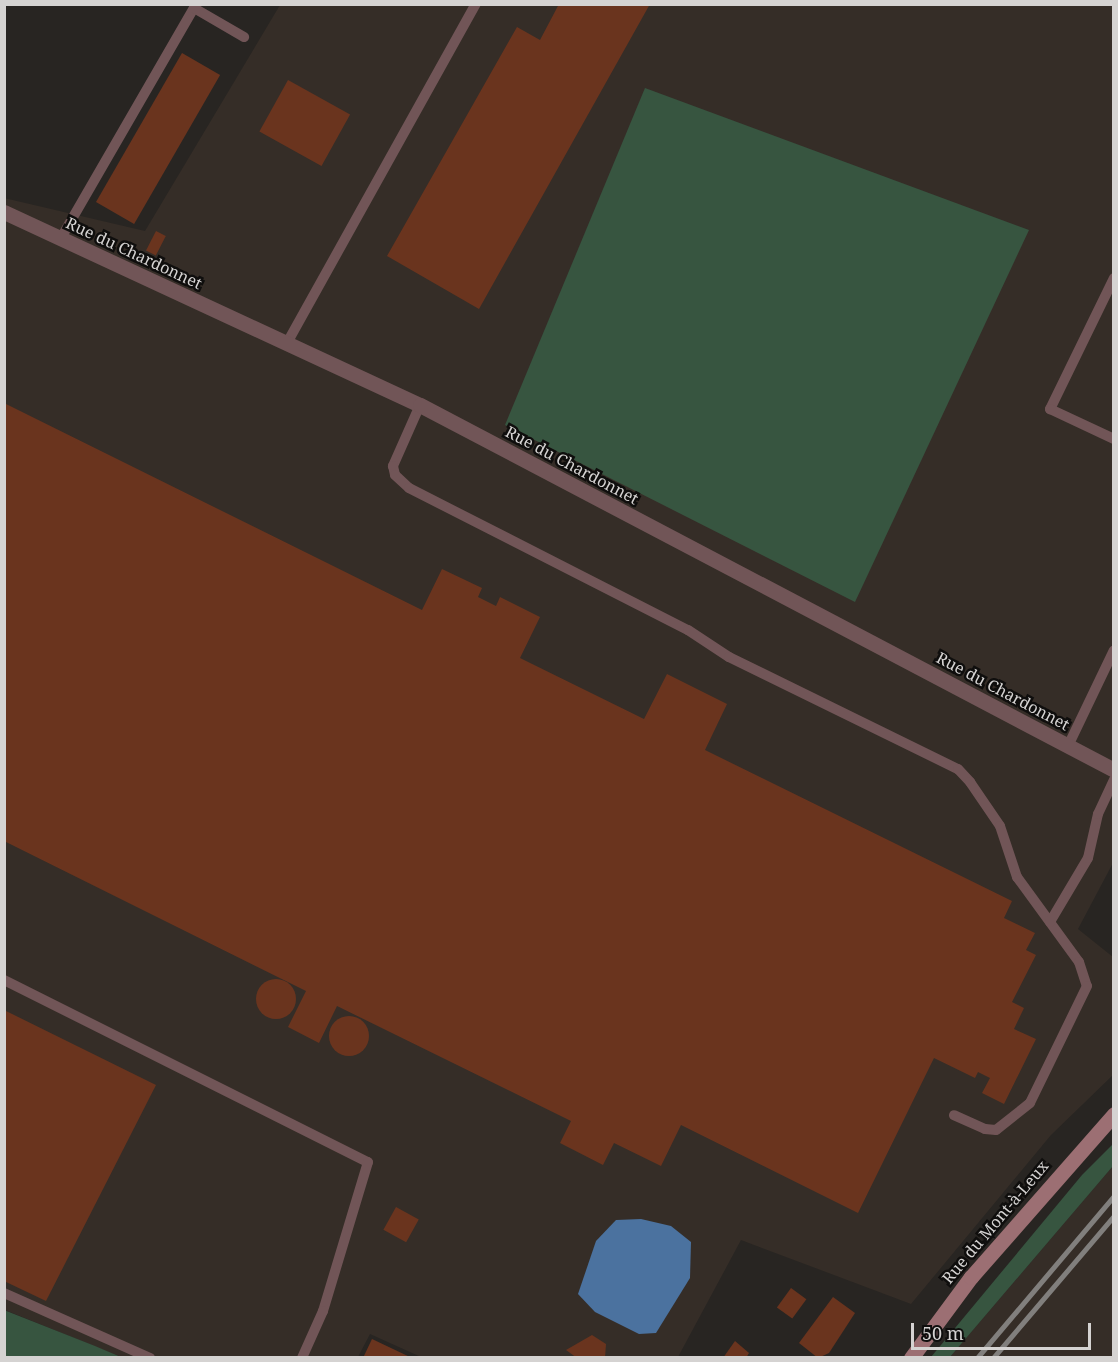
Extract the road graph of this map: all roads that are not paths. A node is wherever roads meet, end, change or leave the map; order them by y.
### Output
1 (476, 4) edge
2 (244, 37) dead end
3 (4, 212) edge
4 (61, 238) junction
5 (1113, 278) edge
6 (287, 343) junction
7 (420, 405) junction
8 (1113, 439) edge
9 (1113, 650) edge
10 (1068, 746) junction
11 (1113, 770) edge
12 (1113, 779) edge
13 (1050, 922) junction
14 (4, 980) edge
15 (1113, 1114) edge
16 (954, 1115) dead end
17 (4, 1293) edge
18 (150, 1358) edge
19 (302, 1358) edge
20 (910, 1358) edge

1 - 6 lane
2 - 4 lane
3 - 4 street, Rue du Chardonnet
4 - 6 street, Rue du Chardonnet
5 - 8 lane
6 - 7 street, Rue du Chardonnet
7 - 10 street, Rue du Chardonnet
7 - 13 lane
9 - 10 lane
10 - 11 street, Rue du Chardonnet
12 - 13 lane
13 - 16 lane
14 - 19 lane
15 - 20 street, Rue du Mont-à-Leux
17 - 18 lane

